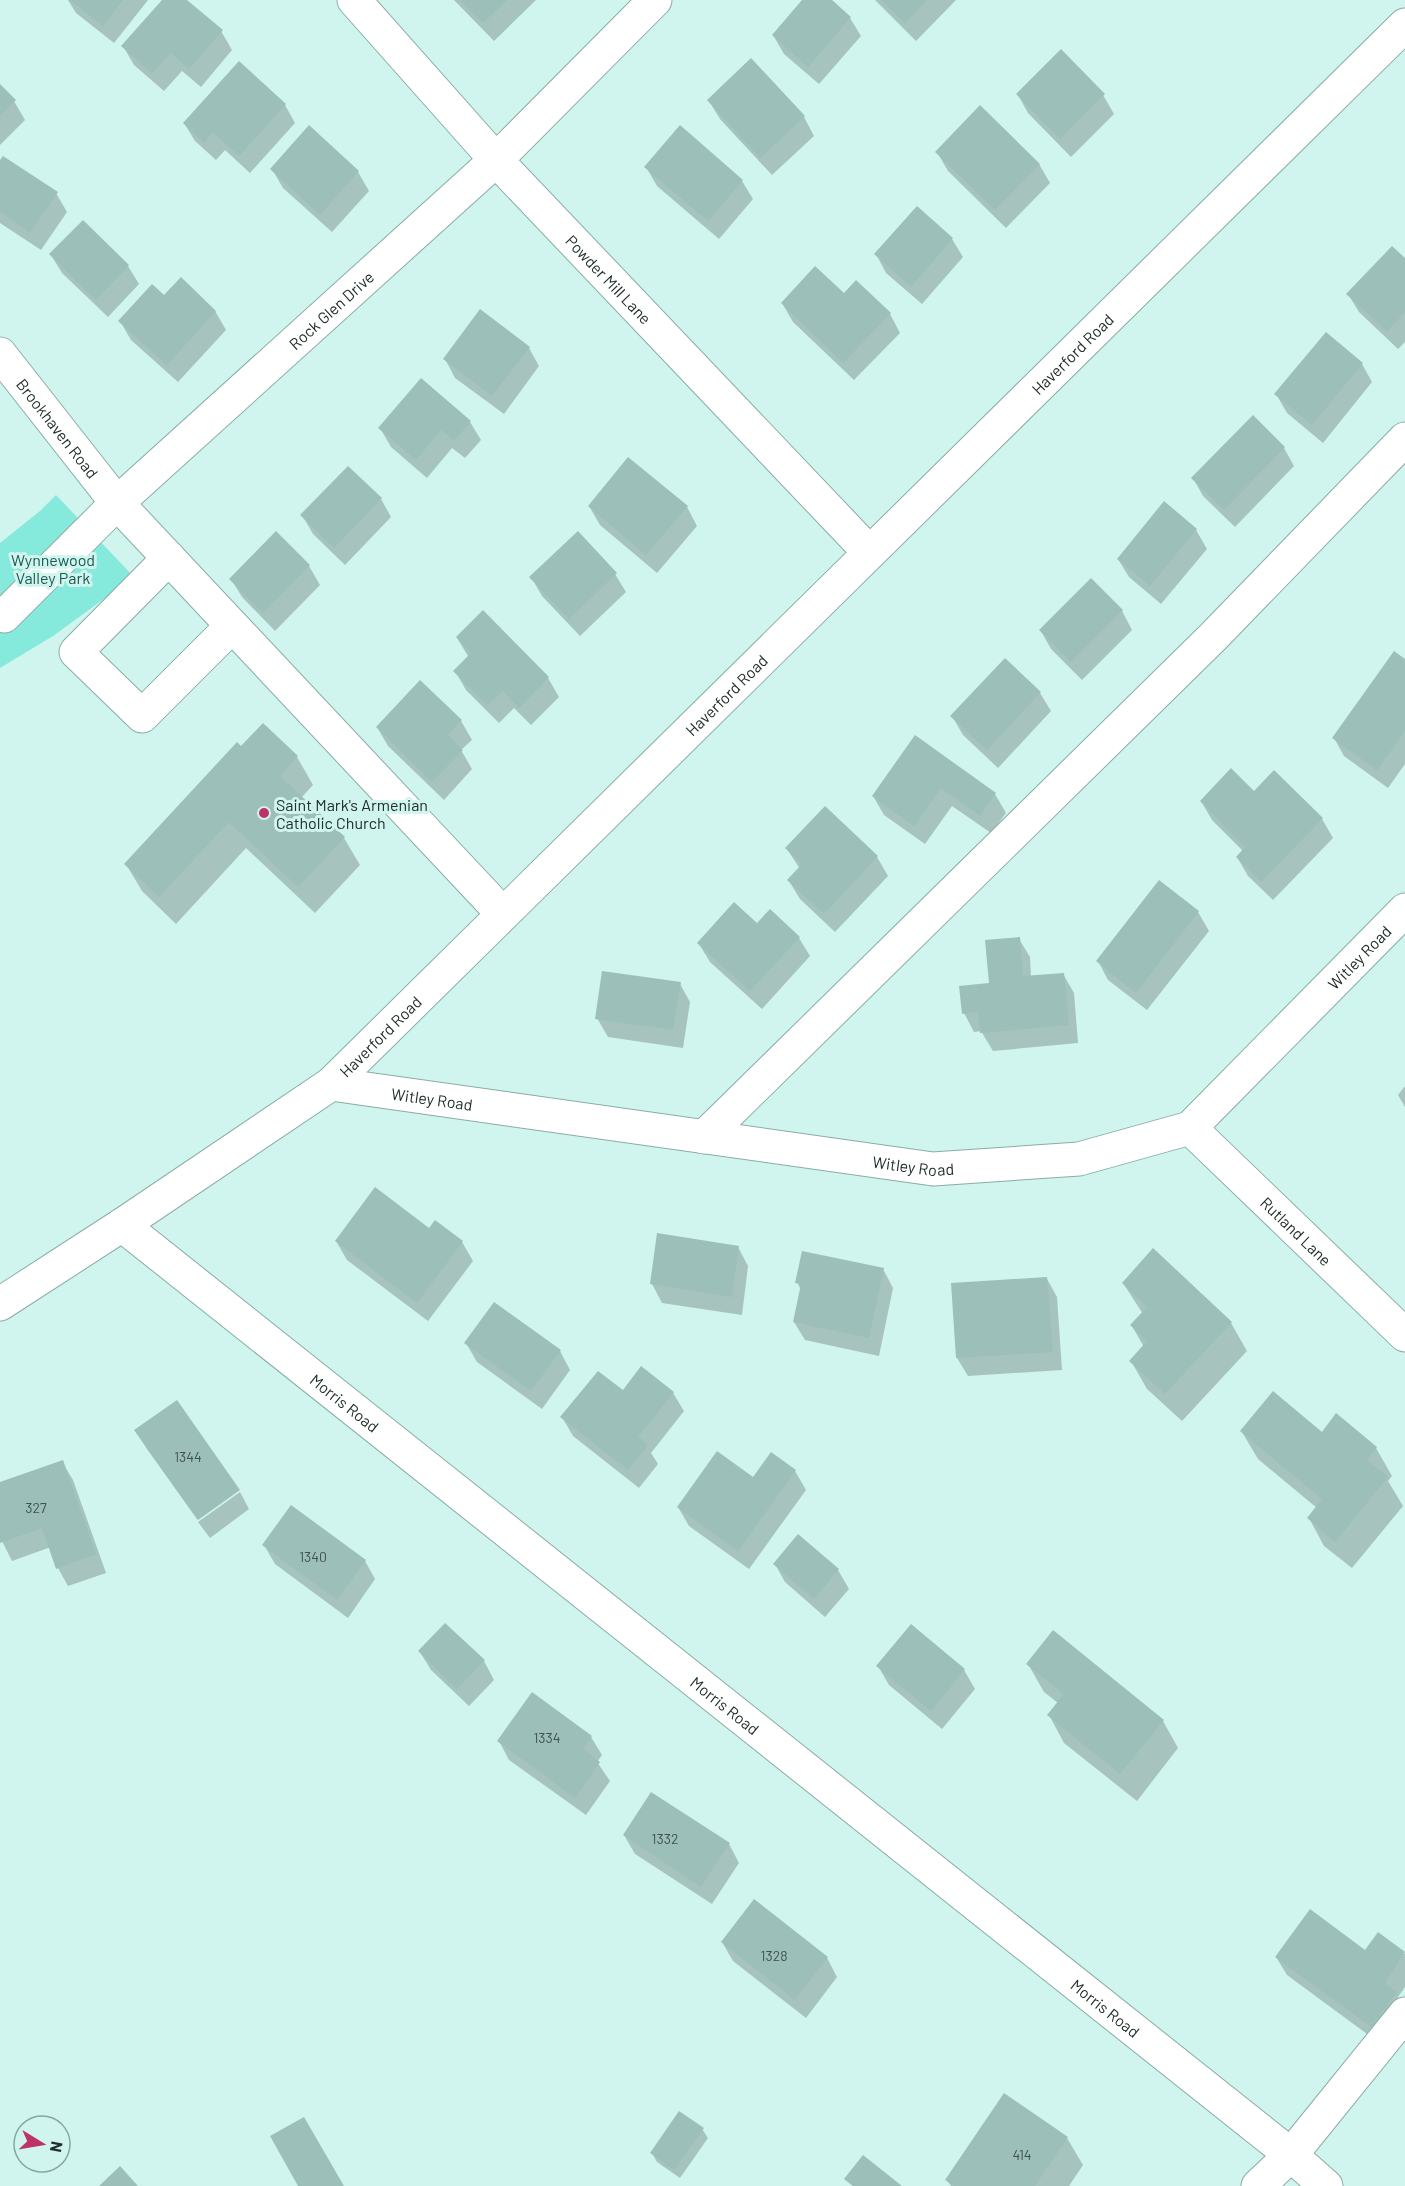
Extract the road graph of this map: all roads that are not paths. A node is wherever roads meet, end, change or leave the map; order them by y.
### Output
1 (354, 0) edge
2 (655, 0) edge
3 (1405, 25) edge
4 (496, 160) junction
5 (0, 354) edge
6 (1405, 439) edge
7 (117, 503) junction
8 (869, 552) junction
9 (169, 558) junction
10 (4, 616) dead end
11 (232, 626) junction
12 (1405, 910) edge
13 (503, 914) junction
14 (331, 1084) junction
15 (1190, 1128) junction
16 (705, 1137) junction
17 (122, 1225) junction
18 (0, 1304) edge
19 (1405, 1335) edge
20 (1405, 2014) edge
21 (1291, 2156) junction
22 (1258, 2186) edge
23 (1326, 2186) edge

1 - 4 street, Powder Mill Lane
2 - 4 street, Rock Glen Drive
3 - 8 street, Haverford Road
4 - 7 street, Rock Glen Drive
4 - 8 street, Powder Mill Lane
5 - 7 street, Brookhaven Road
6 - 16 street
7 - 9 street, Brookhaven Road
7 - 10 street, Rock Glen Drive
8 - 13 street, Haverford Road
9 - 11 street, Brookhaven Road
9 - 11 street
11 - 13 street, Brookhaven Road
12 - 15 street, Witley Road
13 - 14 street, Haverford Road
14 - 16 street, Witley Road
14 - 17 street, Haverford Road
15 - 16 street, Witley Road
15 - 19 street, Rutland Lane
17 - 18 street, Haverford Road
17 - 21 street, Morris Road
20 - 21 street
21 - 22 street
21 - 23 street, Morris Road

